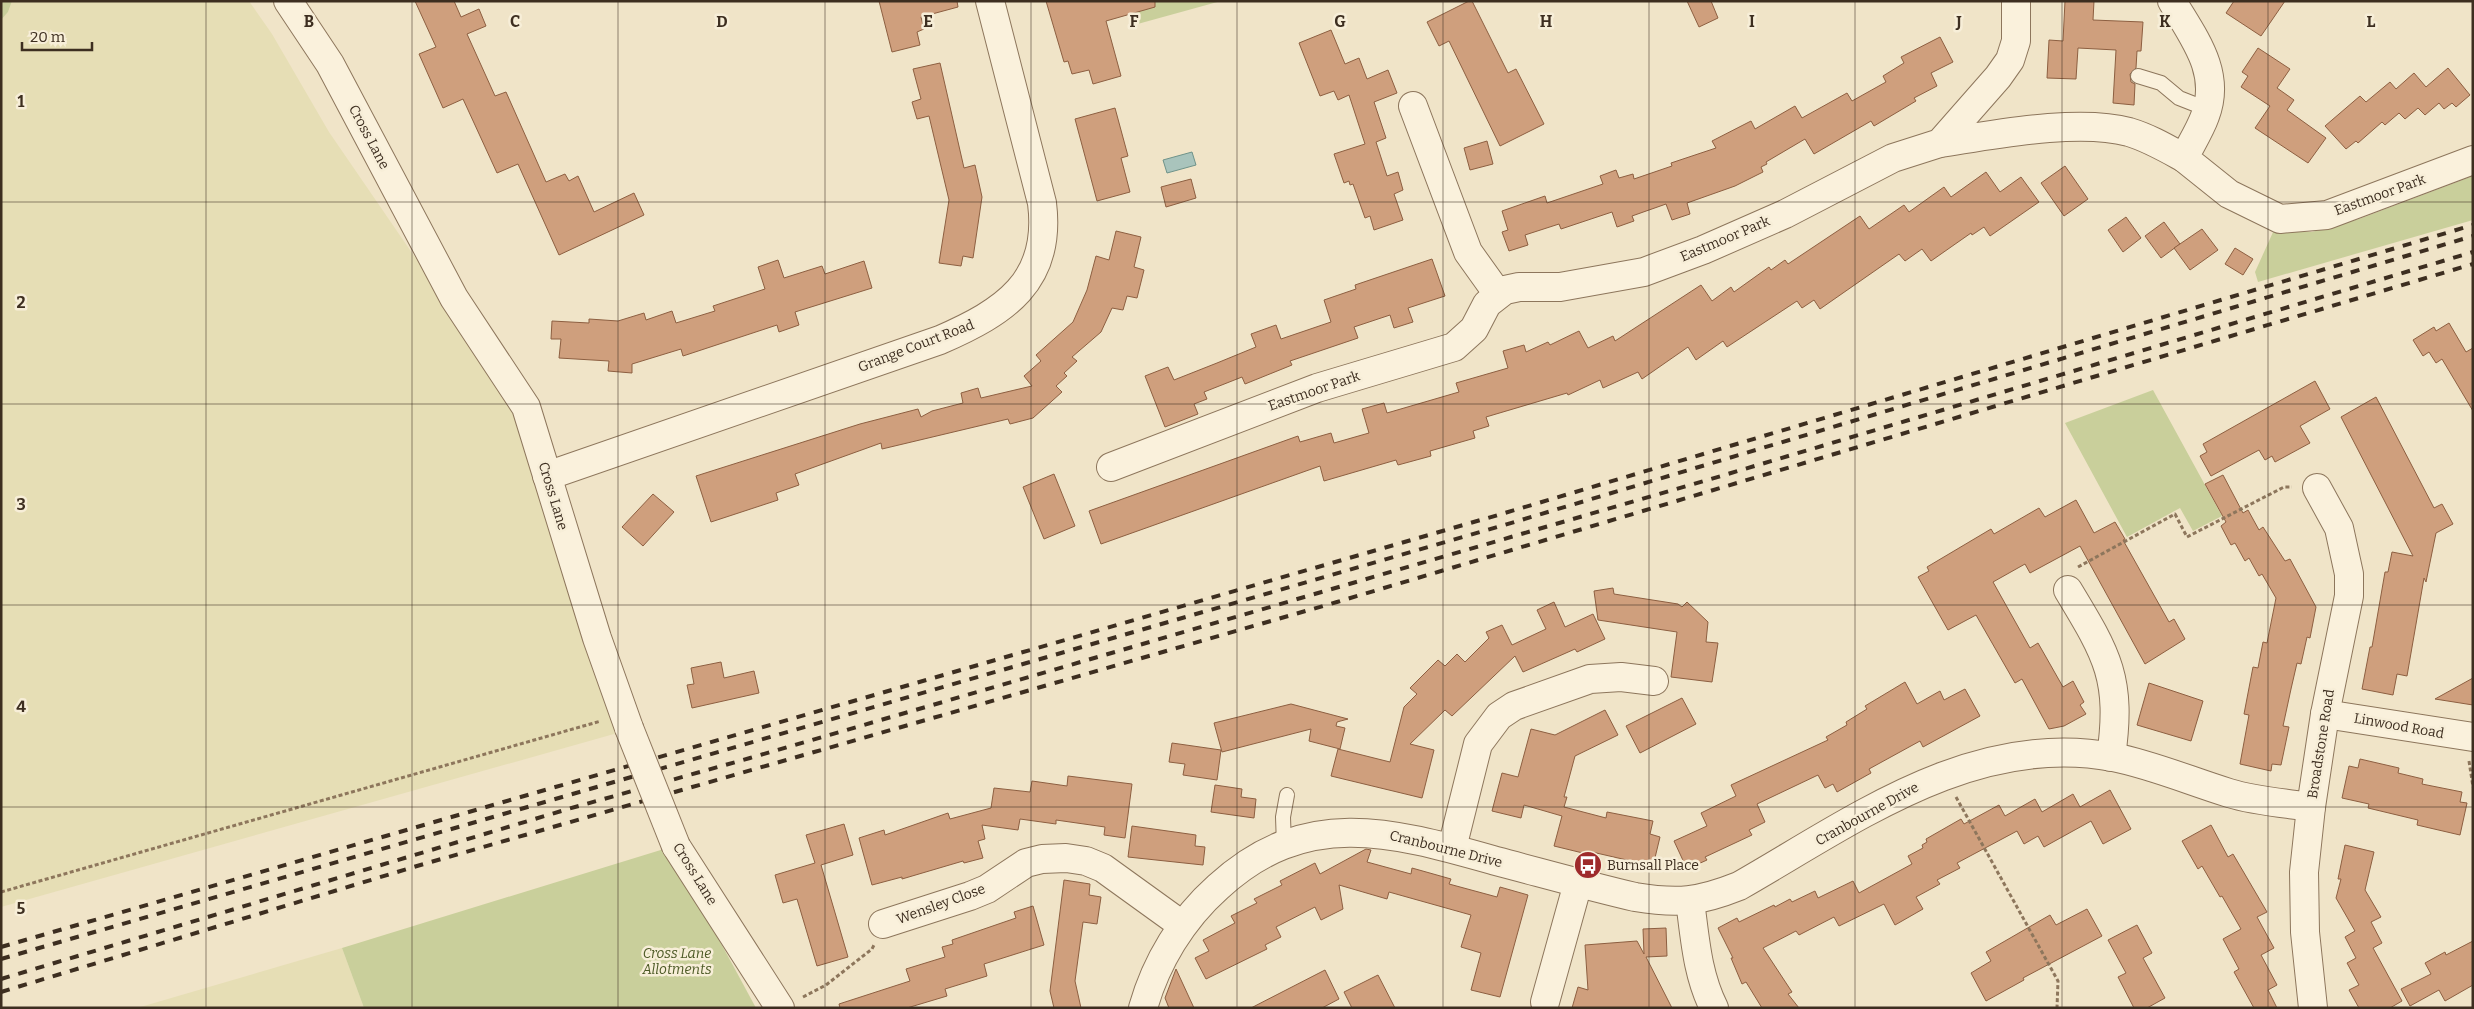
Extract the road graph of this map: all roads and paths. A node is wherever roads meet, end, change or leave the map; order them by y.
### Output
1 (288, 1) edge
2 (990, 1) edge
3 (2016, 1) edge
4 (2172, 1) edge
5 (2138, 76) dead end
6 (1414, 106) dead end
7 (2207, 108) junction
8 (1940, 143) junction
9 (2184, 158) junction
10 (2473, 160) edge
11 (1498, 294) junction
12 (1110, 467) dead end
13 (546, 476) junction
14 (2316, 488) joint
15 (2068, 590) joint
16 (1654, 681) dead end
17 (2325, 714) junction
18 (617, 724) junction
19 (2473, 738) edge
20 (2111, 757) junction
21 (1943, 775) junction
22 (1286, 795) dead end
23 (2311, 807) junction
24 (1284, 845) junction
25 (1452, 848) junction
26 (1578, 884) junction
27 (1, 892) edge
28 (1690, 902) junction
29 (883, 924) joint
30 (1182, 925) junction
31 (1545, 1002) dead end
32 (780, 1008) edge
33 (1143, 1008) edge
34 (1714, 1008) edge
35 (2057, 1008) edge
36 (2313, 1008) edge

1 - 13 street, Cross Lane
2 - 13 street, Grange Court Road
3 - 8 street
4 - 7 street
5 - 7 lane
6 - 11 street
7 - 9 street
8 - 9 street, Eastmoor Park
8 - 11 street, Eastmoor Park
9 - 10 street, Eastmoor Park
11 - 12 street, Eastmoor Park
13 - 18 street, Cross Lane
14 - 15 path
14 - 17 street, Broadstone Road
15 - 20 street
16 - 25 street
17 - 19 street, Linwood Road
17 - 23 street, Broadstone Road
18 - 27 path
18 - 32 street, Cross Lane, bridge
20 - 21 street, Cranbourne Drive
20 - 23 street, Cranbourne Drive
21 - 28 street, Cranbourne Drive
21 - 35 path
22 - 24 lane
23 - 36 street, Broadstone Road
24 - 25 street, Cranbourne Drive
24 - 30 street, Cranbourne Drive
25 - 26 street, Cranbourne Drive
26 - 28 street, Cranbourne Drive
26 - 31 street
28 - 34 street
29 - 30 street, Wensley Close
29 - 32 path
30 - 33 street, Cranbourne Drive

